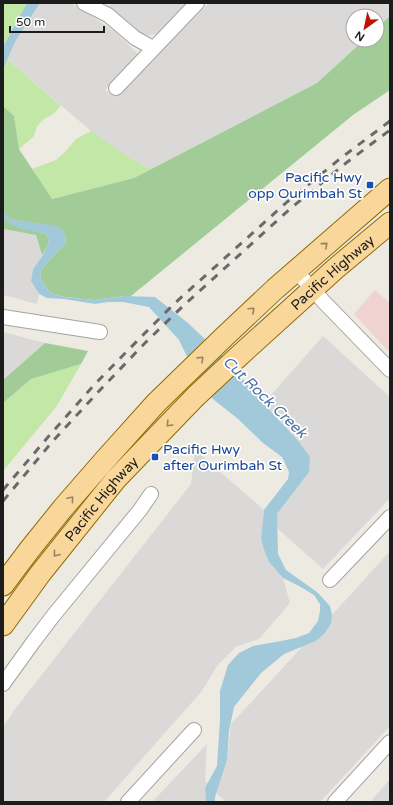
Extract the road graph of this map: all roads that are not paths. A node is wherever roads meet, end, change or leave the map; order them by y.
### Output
1 (84, 3) edge
2 (197, 3) edge
3 (153, 48) junction
4 (116, 88) dead end
5 (390, 189) edge
6 (390, 223) edge
7 (296, 270) junction
8 (313, 289) junction
9 (3, 317) edge
10 (100, 332) dead end
11 (390, 370) edge
12 (151, 494) dead end
13 (390, 517) edge
14 (330, 580) dead end
15 (3, 585) edge
16 (3, 626) edge
17 (3, 684) edge
18 (194, 730) dead end
19 (390, 742) edge
20 (128, 802) edge
21 (335, 802) edge

1 - 3 street
2 - 3 street
3 - 4 street
7 -> 5 main road, Pacific Highway
6 - 8 main road, Pacific Highway
7 - 8 street
15 -> 7 main road, Pacific Highway
8 - 11 street
8 -> 16 main road, Pacific Highway
9 - 10 street
12 - 17 street
13 - 14 street
18 - 20 street
19 - 21 street

